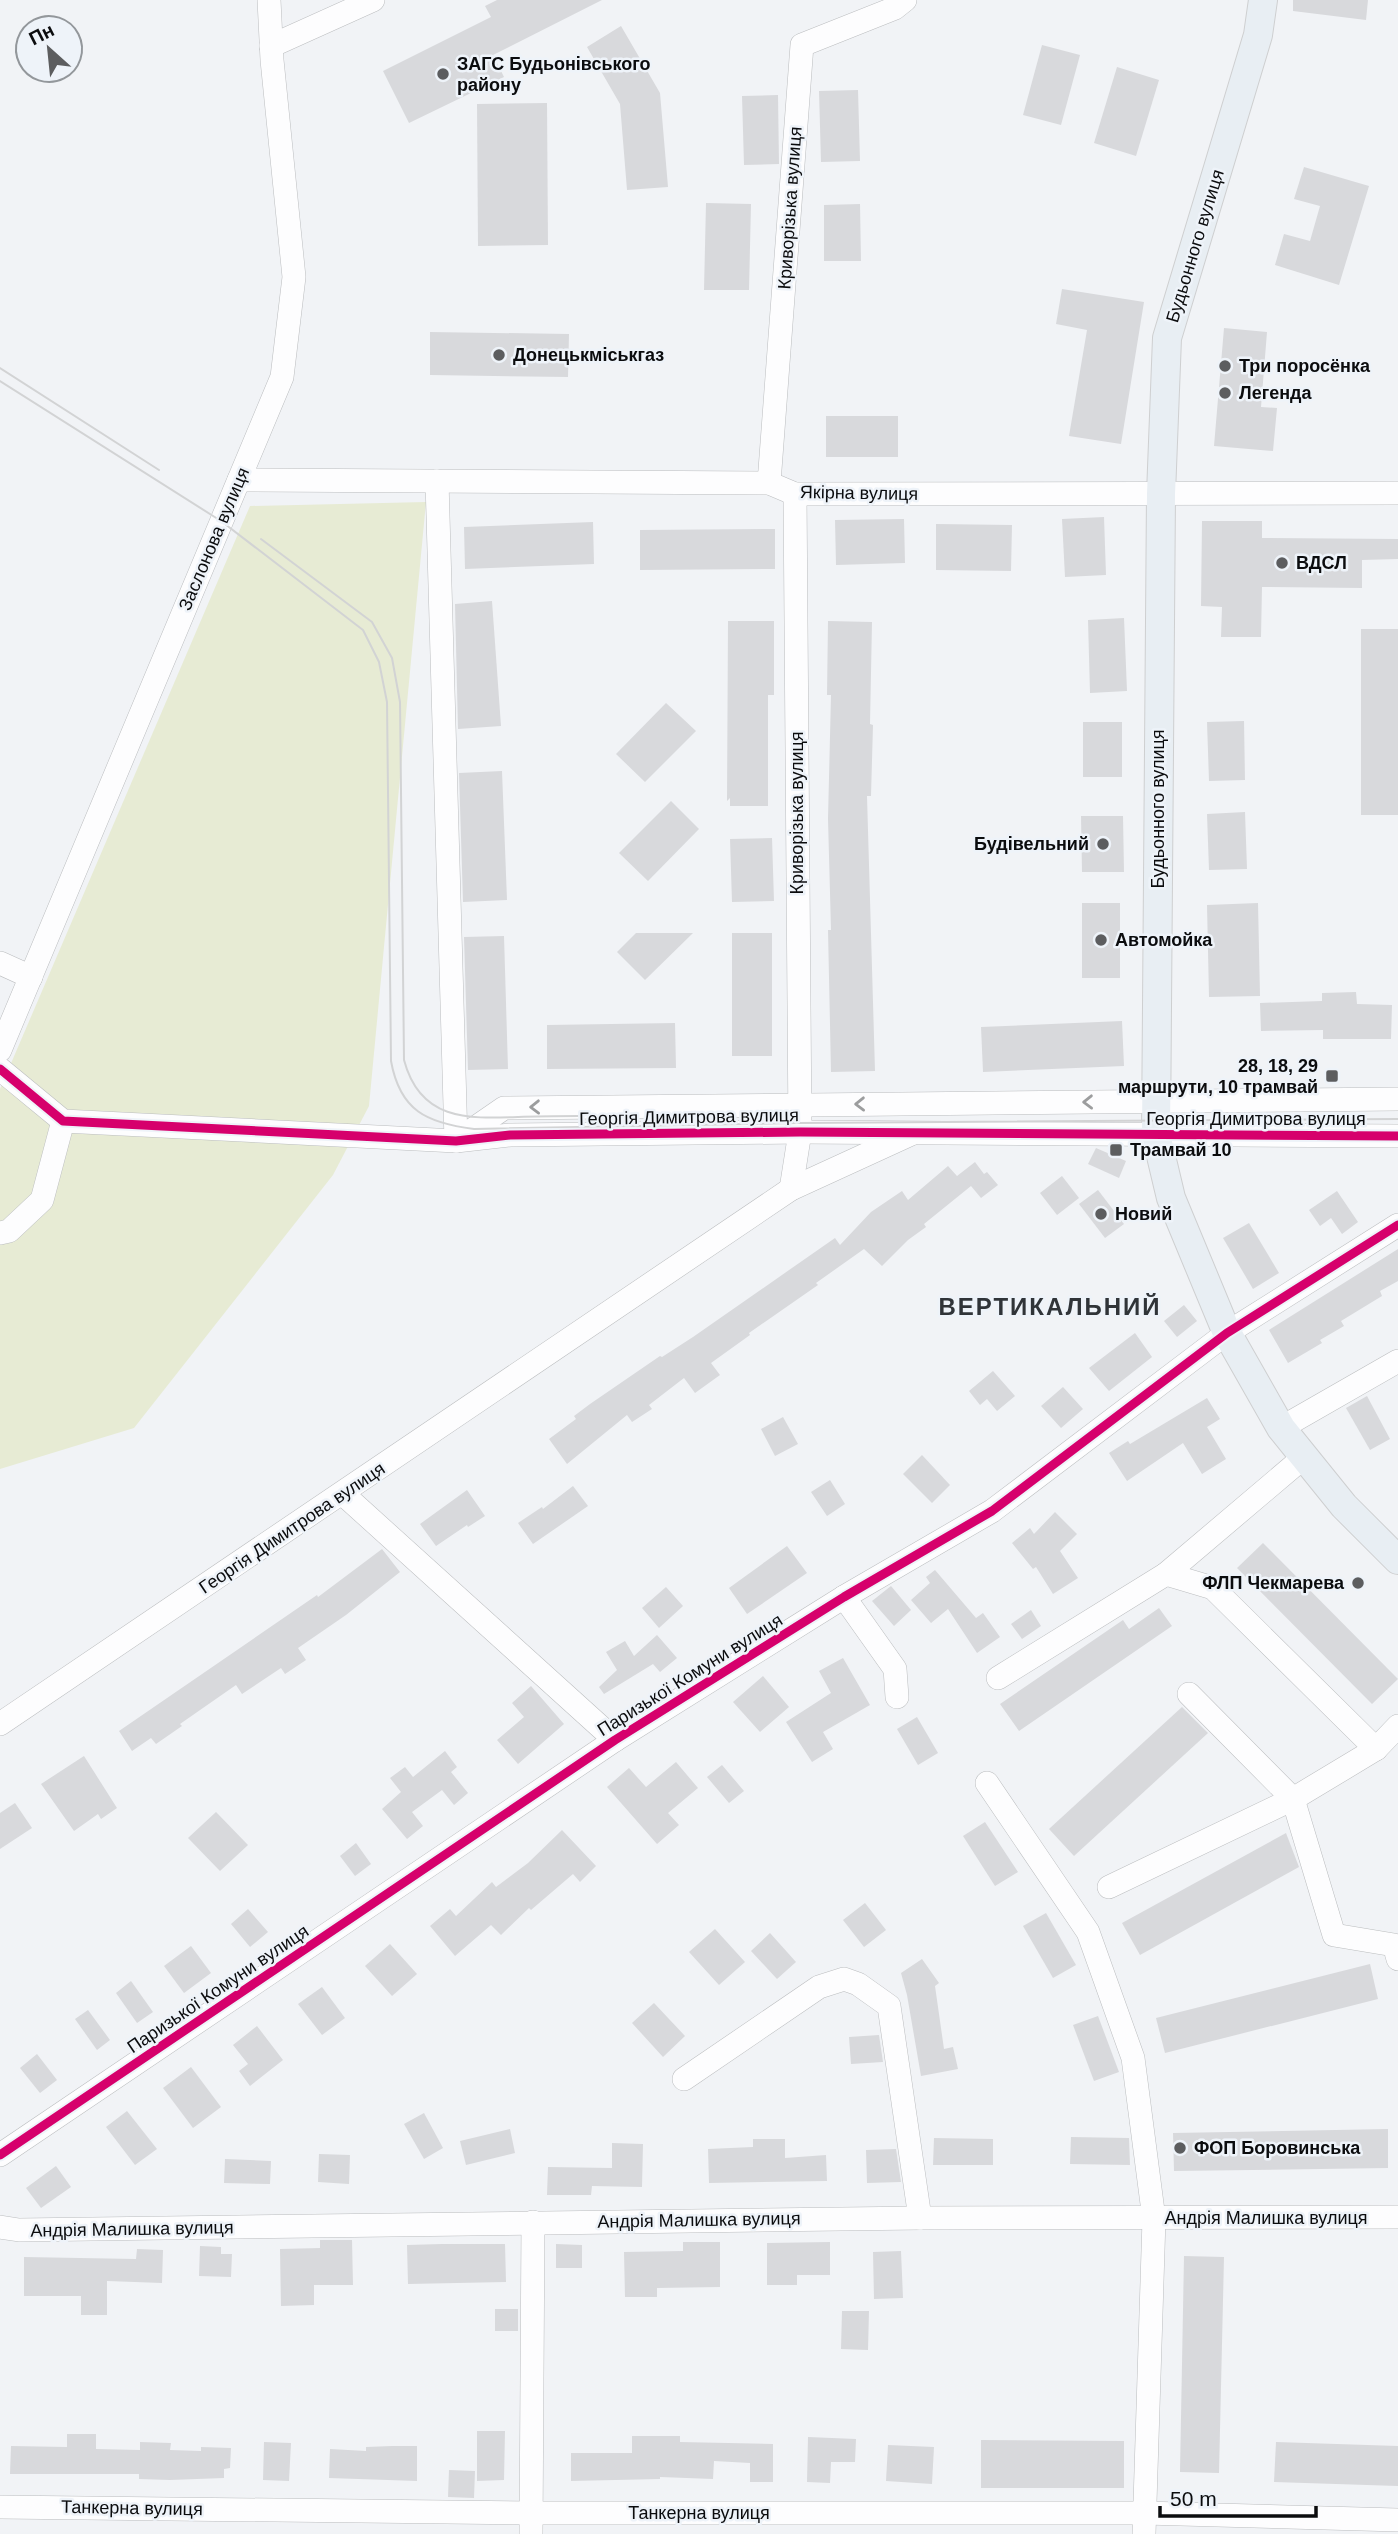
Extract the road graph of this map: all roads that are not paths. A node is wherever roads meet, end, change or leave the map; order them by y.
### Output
1 (270, 0) edge
2 (373, 0) edge
3 (905, 0) edge
4 (1263, 0) edge
5 (271, 46) junction
6 (239, 480) junction
7 (437, 481) junction
8 (769, 483) junction
9 (1398, 493) edge
10 (795, 494) junction
11 (1161, 494) junction
12 (0, 962) edge
13 (31, 976) junction
14 (0, 1050) edge
15 (0, 1069) edge
16 (1398, 1099) edge
17 (1156, 1102) junction
18 (799, 1105) junction
19 (63, 1121) junction
20 (800, 1132) junction
21 (917, 1132) junction
22 (1156, 1135) junction
23 (1398, 1136) edge
24 (456, 1141) junction
25 (791, 1189) junction
26 (1398, 1225) edge
27 (0, 1233) edge
28 (1227, 1333) junction
29 (1398, 1361) edge
30 (1281, 1428) junction
31 (1304, 1457) junction
32 (343, 1493) junction
33 (1398, 1560) edge
34 (1166, 1574) junction
35 (844, 1597) junction
36 (998, 1678) dead end
37 (1189, 1694) dead end
38 (897, 1697) dead end
39 (0, 1724) edge
40 (1398, 1726) edge
41 (615, 1741) junction
42 (1376, 1749) junction
43 (987, 1783) dead end
44 (1293, 1798) junction
45 (1109, 1888) dead end
46 (1398, 1959) edge
47 (684, 2079) dead end
48 (0, 2155) edge
49 (1398, 2217) edge
50 (920, 2218) junction
51 (1154, 2219) junction
52 (533, 2222) junction
53 (0, 2227) edge
54 (0, 2507) edge
55 (1398, 2519) edge
56 (531, 2523) edge
57 (1144, 2523) edge

1 - 5 street, Заслонова вулиця
2 - 5 street
3 - 8 street, Криворізька вулиця
4 - 11 main road, Будьонного вулиця
5 - 6 street, Заслонова вулиця
6 - 7 street, Якірна вулиця
6 - 13 street, Заслонова вулиця
7 - 8 street, Якірна вулиця
7 - 24 street
8 - 10 street, Якірна вулиця
9 - 11 street, Якірна вулиця
10 - 11 street, Якірна вулиця
10 - 18 street, Криворізька вулиця
11 - 17 main road, Будьонного вулиця
12 - 13 street
13 - 14 street, Заслонова вулиця
15 - 19 street
16 - 17 street, Георгія Димитрова вулиця
17 -> 18 street, Георгія Димитрова вулиця
17 - 22 main road, Будьонного вулиця
18 - 20 street, Криворізька вулиця
18 -> 24 street, Георгія Димитрова вулиця
19 - 24 street, Георгія Димитрова вулиця
19 - 27 street
20 - 21 street, Георгія Димитрова вулиця
20 - 24 street, Георгія Димитрова вулиця
20 - 25 street, Георгія Димитрова вулиця
21 - 22 street, Георгія Димитрова вулиця
21 - 25 street, Георгія Димитрова вулиця
22 - 23 street, Георгія Димитрова вулиця
22 - 28 main road, Будьонного вулиця
25 - 32 street, Георгія Димитрова вулиця
26 - 28 street, Паризької Комуни вулиця
28 - 30 main road, Будьонного вулиця
28 - 35 street, Паризької Комуни вулиця
29 - 30 street
30 - 31 main road, Будьонного вулиця
31 - 33 main road, Будьонного вулиця
31 - 34 street
32 - 39 street, Георгія Димитрова вулиця
32 - 41 street
34 - 36 street
34 - 42 street
35 - 38 street
35 - 41 street, Паризької Комуни вулиця
37 - 44 street
40 - 42 street
41 - 48 street, Паризької Комуни вулиця
42 - 44 street
43 - 51 street
44 - 45 street
44 - 46 street
47 - 50 street
49 - 51 street, Андрія Малишка вулиця
50 - 51 street, Андрія Малишка вулиця
50 - 52 street, Андрія Малишка вулиця
51 - 57 street
52 - 53 street, Андрія Малишка вулиця
52 - 56 street
54 - 56 street, Танкерна вулиця
55 - 57 street, Танкерна вулиця
56 - 57 street, Танкерна вулиця

